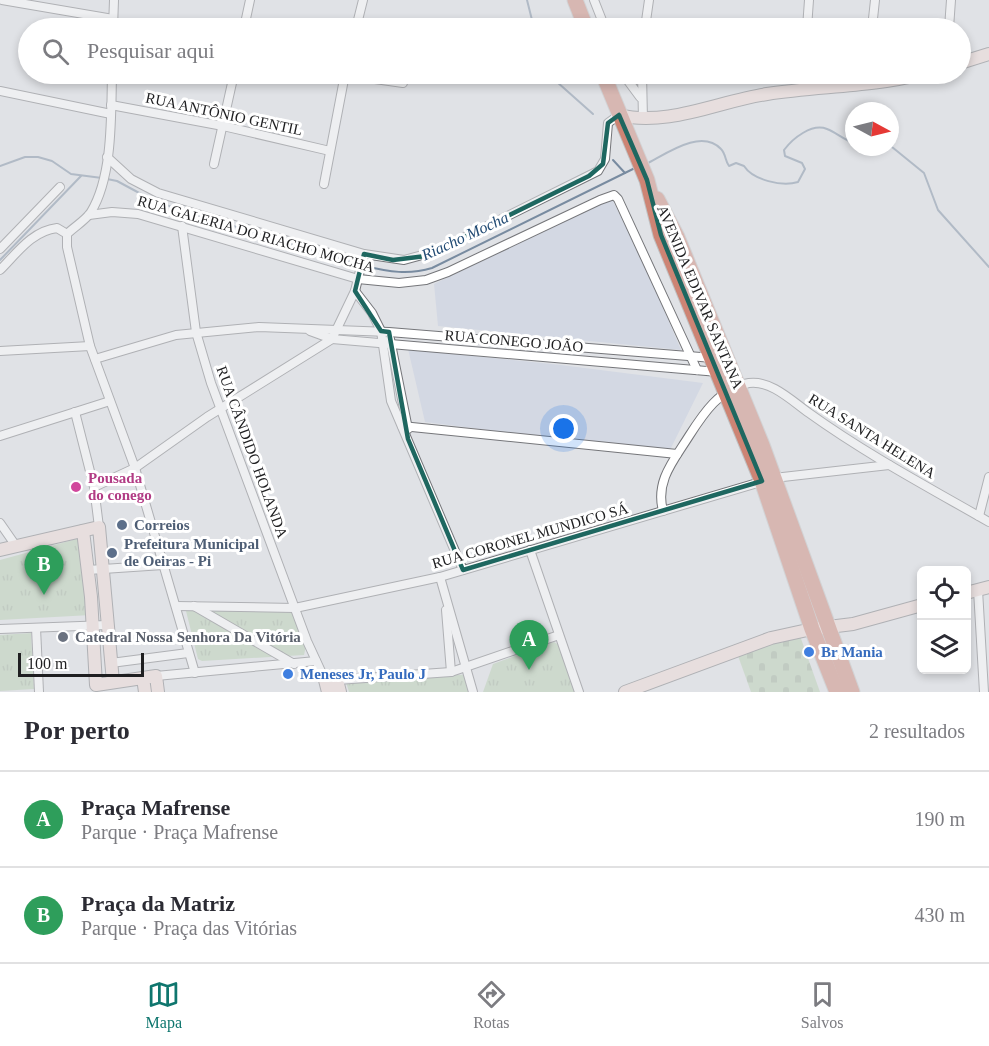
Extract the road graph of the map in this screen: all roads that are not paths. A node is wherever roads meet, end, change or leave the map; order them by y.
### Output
1 (2, 0) edge
2 (114, 0) edge
3 (250, 0) edge
4 (363, 0) edge
5 (575, 0) edge
6 (594, 0) edge
7 (649, 0) edge
8 (809, 0) edge
9 (875, 0) edge
10 (951, 0) edge
11 (34, 3) edge
12 (90, 18) edge
13 (113, 18) edge
14 (246, 18) edge
15 (358, 18) edge
16 (582, 18) edge
17 (601, 18) edge
18 (646, 18) edge
19 (808, 18) edge
20 (873, 18) edge
21 (950, 18) edge
22 (989, 54) edge
23 (971, 60) edge
24 (112, 84) edge
25 (232, 84) edge
26 (341, 84) edge
27 (607, 84) edge
28 (630, 84) edge
29 (641, 84) edge
30 (810, 84) edge
31 (842, 84) edge
32 (811, 90) junction
33 (0, 91) edge
34 (640, 97) junction
35 (111, 110) junction
36 (619, 115) junction
37 (643, 119) junction
38 (223, 126) junction
39 (330, 151) junction
40 (107, 157) junction
41 (214, 164) dead end
42 (324, 184) dead end
43 (60, 187) dead end
44 (89, 215) junction
45 (183, 226) junction
46 (67, 234) junction
47 (0, 249) edge
48 (364, 256) junction
49 (0, 270) edge
50 (359, 278) junction
51 (354, 291) junction
52 (337, 329) junction
53 (309, 331) junction
54 (196, 332) junction
55 (385, 332) junction
56 (332, 339) junction
57 (387, 343) junction
58 (549, 345) junction
59 (90, 346) junction
60 (0, 351) edge
61 (692, 357) junction
62 (549, 358) junction
63 (94, 359) junction
64 (718, 363) junction
65 (697, 370) junction
66 (732, 389) junction
67 (110, 401) junction
68 (220, 410) junction
69 (75, 412) junction
70 (405, 426) junction
71 (0, 436) edge
72 (677, 454) junction
73 (889, 465) junction
74 (135, 468) junction
75 (989, 477) edge
76 (768, 480) junction
77 (94, 487) junction
78 (663, 511) junction
79 (979, 516) junction
80 (989, 522) edge
81 (0, 523) edge
82 (99, 527) junction
83 (82, 531) junction
84 (16, 546) junction
85 (0, 550) edge
86 (530, 550) junction
87 (163, 565) junction
88 (103, 569) junction
89 (88, 570) junction
90 (463, 570) junction
91 (440, 577) junction
92 (978, 590) edge
93 (444, 591) junction
94 (176, 606) junction
95 (193, 606) junction
96 (917, 606) edge
97 (295, 608) junction
98 (92, 626) junction
99 (107, 626) junction
100 (36, 628) junction
101 (820, 628) junction
102 (0, 629) edge
103 (559, 635) junction
104 (188, 653) junction
105 (316, 661) junction
106 (111, 663) junction
107 (294, 664) junction
108 (467, 668) junction
109 (451, 672) junction
110 (195, 673) junction
111 (156, 676) junction
112 (143, 678) junction
113 (101, 685) edge
114 (333, 686) edge
115 (39, 692) edge
116 (145, 692) edge
117 (158, 692) edge
118 (473, 692) edge
119 (579, 692) edge
120 (626, 692) edge
121 (837, 692) edge
122 (852, 692) edge
123 (984, 692) edge

1 - 11 street
2 - 13 street
3 - 14 street
4 - 15 street
5 - 16 highway
6 - 17 street
7 - 18 street
8 - 19 street
9 - 20 street
10 - 21 street
11 - 12 street
22 - 23 street
24 - 35 street
25 - 38 street
26 - 39 street
27 - 36 highway
28 - 34 street
29 - 34 street
30 - 32 street
31 - 32 street
32 - 37 street
33 - 35 street, RUA ANTÔNIO GENTIL
34 - 37 street
35 - 38 street, RUA ANTÔNIO GENTIL
35 - 40 street
36 - 37 street
36 - 48 street, RUA GALERIA DO RIACHO MOCHA
36 - 64 highway, AVENIDA EDIVAR SANTANA
38 - 39 street, RUA ANTÔNIO GENTIL
38 - 41 street
39 - 42 street
40 - 44 street
40 - 48 street, RUA GALERIA DO RIACHO MOCHA
43 - 47 street
44 - 45 street, RUA GALERIA DO RIACHO MOCHA
44 - 46 street
45 - 50 street, RUA GALERIA DO RIACHO MOCHA
45 - 54 street, RUA CÂNDIDO HOLANDA
46 - 49 street
46 - 59 street
48 - 50 street
50 - 51 street
50 - 61 street, RUA GALERIA DO RIACHO MOCHA
51 - 52 street
51 - 55 street
52 - 53 street, RUA CONEGO JOÃO
52 - 55 street, RUA CONEGO JOÃO
52 - 56 street
53 - 54 street, RUA CONEGO JOÃO
53 - 56 street, RUA CONEGO JOÃO
54 - 63 street, RUA CONEGO JOÃO
54 - 68 street, RUA CÂNDIDO HOLANDA
55 - 57 street
55 - 58 street, RUA CONEGO JOÃO
56 - 57 street, RUA CONEGO JOÃO
56 - 68 street
57 - 62 street, RUA CONEGO JOÃO
57 - 70 street
58 - 61 street, RUA CONEGO JOÃO
58 - 62 street
59 - 60 street
59 - 63 street
61 - 64 street, RUA CONEGO JOÃO
61 - 65 street
62 - 65 street, RUA CONEGO JOÃO
63 - 67 street
64 - 65 street, RUA CONEGO JOÃO
64 - 66 highway, AVENIDA EDIVAR SANTANA
66 - 72 street
66 - 73 street, RUA SANTA HELENA
66 - 76 highway, AVENIDA EDIVAR SANTANA
67 - 69 street
67 - 74 street
68 - 74 street
68 - 97 street, RUA CÂNDIDO HOLANDA
69 - 71 street
69 - 77 street
70 - 72 street
70 - 90 street
72 - 78 street
73 - 76 street, RUA CORONEL MUNDICO SÁ
73 - 79 street, RUA SANTA HELENA
74 - 77 street
74 - 87 street
75 - 79 street
76 - 78 street, RUA CORONEL MUNDICO SÁ
76 - 101 highway, AVENIDA EDIVAR SANTANA
77 - 82 street
78 - 86 street, RUA CORONEL MUNDICO SÁ
79 - 80 street, RUA SANTA HELENA
81 - 84 street
82 - 83 street
82 - 88 street
83 - 84 street
83 - 89 street
84 - 85 street
86 - 90 street, RUA CORONEL MUNDICO SÁ
86 - 103 street
87 - 88 street
87 - 94 street
88 - 89 street
88 - 99 street
89 - 98 street
90 - 91 street, RUA CORONEL MUNDICO SÁ
91 - 93 street
91 - 97 street, RUA CORONEL MUNDICO SÁ
92 - 123 street
93 - 108 street
93 - 109 street
94 - 95 street, RUA CORONEL MUNDICO SÁ
94 - 104 street
95 - 97 street, RUA CORONEL MUNDICO SÁ
95 - 107 street
96 - 101 street
97 - 105 street, RUA CÂNDIDO HOLANDA
98 - 99 street
98 - 100 street
98 - 113 street
99 - 106 street
100 - 102 street
100 - 115 street
101 - 120 street
101 - 121 highway, AVENIDA EDIVAR SANTANA
101 - 122 highway, AVENIDA EDIVAR SANTANA
103 - 108 street
103 - 119 street
104 - 106 street
104 - 110 street
105 - 107 street
105 - 114 street, RUA CÂNDIDO HOLANDA
106 - 113 street
107 - 110 street
108 - 109 street
108 - 118 street
109 - 114 street
110 - 111 street
111 - 112 street
111 - 117 street
112 - 113 street
112 - 116 street

